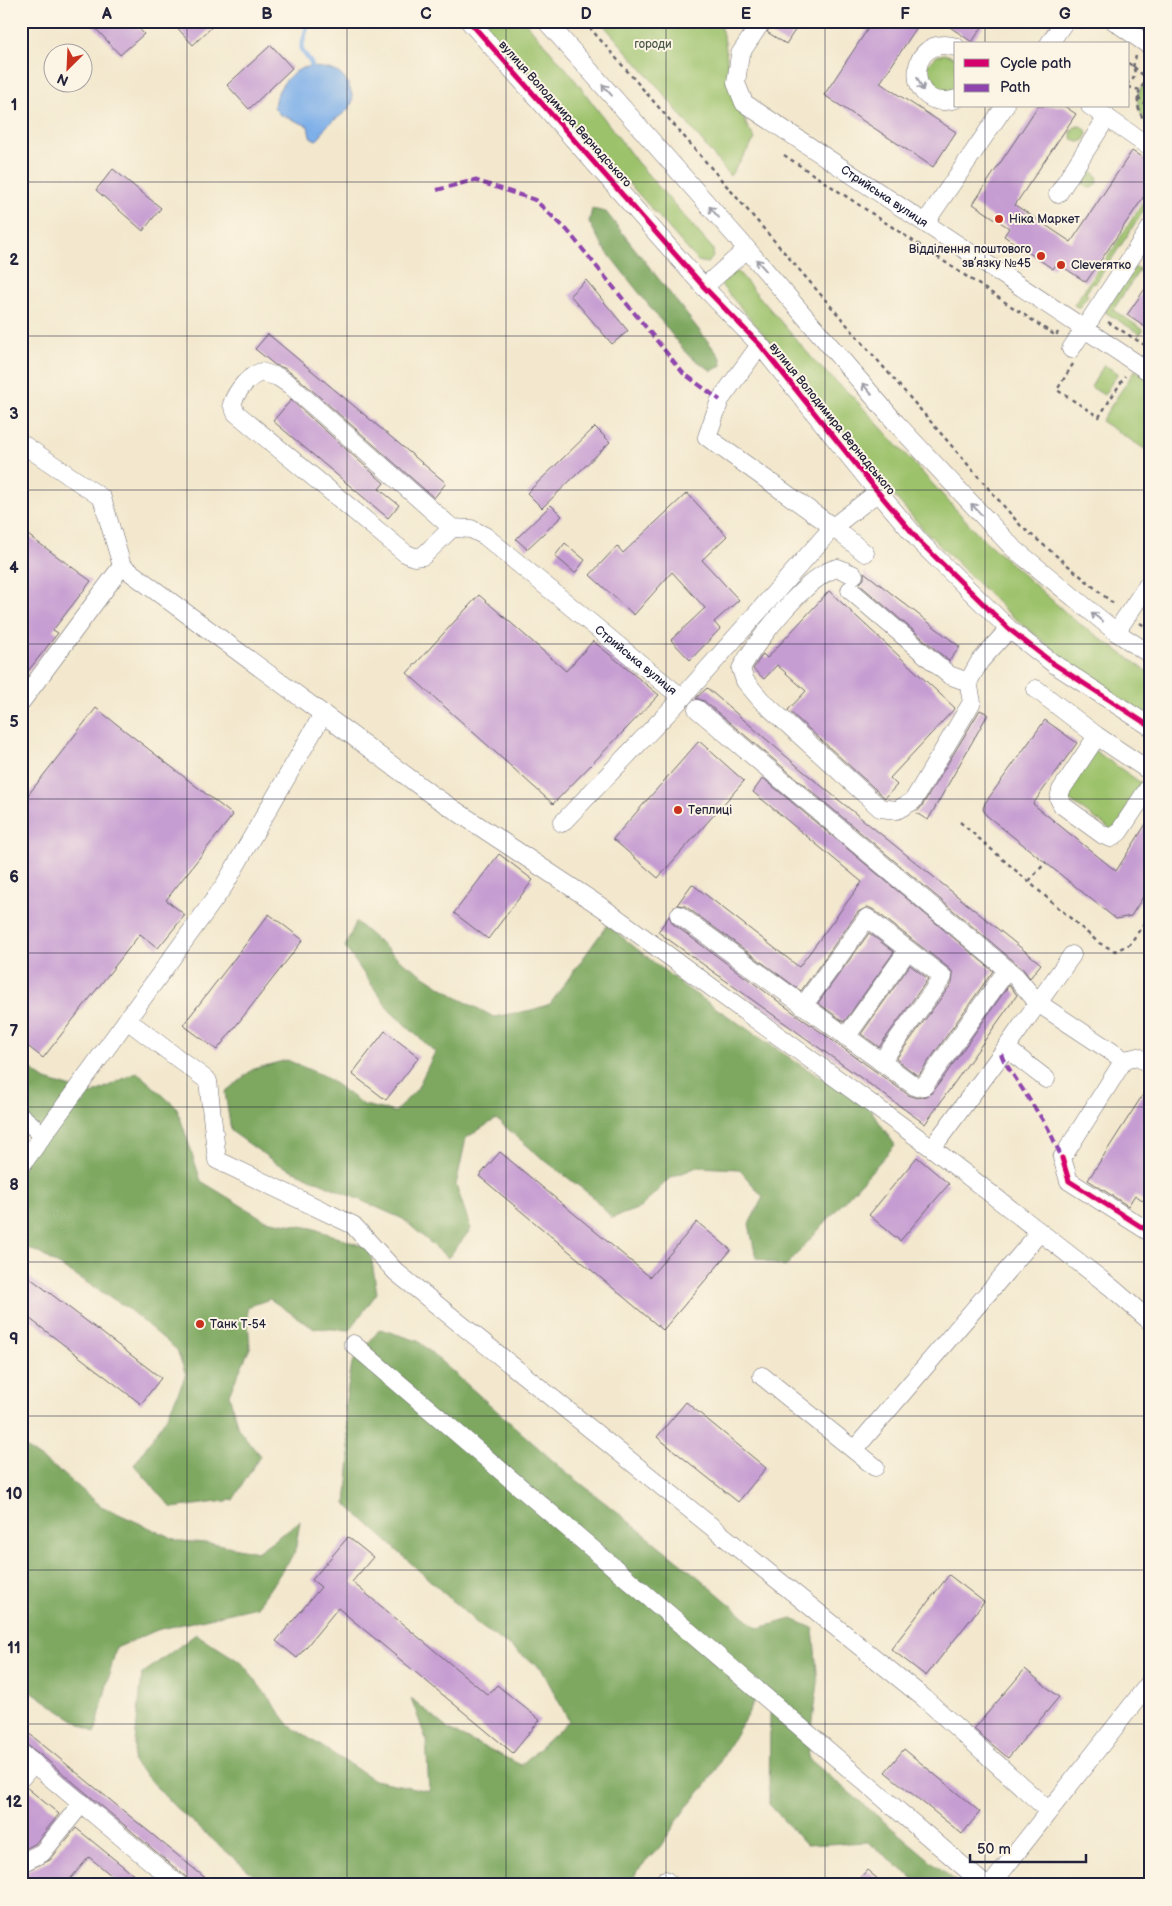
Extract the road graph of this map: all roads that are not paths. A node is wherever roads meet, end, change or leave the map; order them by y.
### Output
1 (469, 21) edge
2 (546, 21) edge
3 (762, 21) edge
4 (1065, 21) edge
5 (1114, 21) edge
6 (1050, 42) edge
7 (954, 47) edge
8 (1151, 47) edge
9 (954, 99) edge
10 (1004, 108) edge
11 (1093, 108) edge
12 (1107, 118) junction
13 (1151, 148) edge
14 (1058, 194) dead end
15 (925, 223) junction
16 (1151, 227) edge
17 (746, 249) junction
18 (704, 287) junction
19 (1084, 329) junction
20 (760, 345) junction
21 (1075, 353) road end
22 (1151, 373) edge
23 (21, 443) edge
24 (878, 492) junction
25 (833, 527) junction
26 (452, 528) junction
27 (865, 553) dead end
28 (122, 566) junction
29 (1151, 580) edge
30 (1009, 628) junction
31 (1116, 632) junction
32 (1151, 656) edge
33 (968, 682) junction
34 (1036, 689) dead end
35 (682, 698) junction
36 (21, 702) edge
37 (697, 709) dead end
38 (323, 714) junction
39 (1151, 727) edge
40 (1097, 736) junction
41 (1151, 772) edge
42 (1151, 784) edge
43 (562, 823) dead end
44 (679, 915) dead end
45 (908, 950) junction
46 (1072, 955) dead end
47 (1007, 970) junction
48 (1038, 1003) junction
49 (803, 1006) junction
50 (127, 1020) junction
51 (846, 1037) junction
52 (1006, 1048) junction
53 (1124, 1060) junction
54 (881, 1062) junction
55 (1151, 1065) edge
56 (1046, 1079) dead end
57 (21, 1116) edge
58 (43, 1135) junction
59 (932, 1148) junction
60 (21, 1166) edge
61 (1040, 1232) junction
62 (1151, 1233) edge
63 (1151, 1322) edge
64 (353, 1344) dead end
65 (762, 1376) dead end
66 (854, 1450) junction
67 (875, 1467) dead end
68 (1151, 1681) edge
69 (27, 1758) edge
70 (21, 1778) edge
71 (82, 1803) junction
72 (1049, 1811) junction
73 (21, 1863) edge
74 (179, 1885) edge
75 (985, 1885) edge
76 (991, 1885) edge

1 - 18 street, вулиця Володимира Вернадського
17 -> 2 street
3 - 15 street, Стрийська вулиця
4 - 6 street
5 - 8 street
7 -> 9 street
10 - 15 street
11 - 12 street
12 - 13 street
12 - 14 street
15 - 19 street, Стрийська вулиця
16 - 19 street
17 - 18 street
31 -> 17 street
18 - 20 street, вулиця Володимира Вернадського
19 - 21 street
19 - 22 street, Стрийська вулиця
20 - 24 street, вулиця Володимира Вернадського
20 - 25 street
23 - 28 street
24 - 25 street, Стрийська вулиця
24 - 30 street, вулиця Володимира Вернадського
25 - 27 street
25 - 35 street, Стрийська вулиця
26 - 26 street
26 - 35 street, Стрийська вулиця
28 - 36 street
28 - 38 street
29 - 31 street
30 - 33 street
30 - 39 street, вулиця Володимира Вернадського
31 - 32 street
33 - 33 street
34 - 40 street
35 - 43 street
37 - 47 street
38 - 50 street
38 - 59 street
40 - 41 street
40 - 42 street
44 - 49 street
45 - 49 street
45 - 51 street
45 - 54 street
46 - 48 street
47 - 48 street
47 - 54 street
48 - 52 street
48 - 53 street
49 - 51 street
50 - 58 street
50 - 72 street
51 - 54 street
52 - 56 street
52 - 59 street
53 - 55 street
53 - 62 street
57 - 58 street
58 - 60 street
59 - 61 street
61 - 63 street
61 - 66 street
64 - 75 street
65 - 66 street
66 - 67 street
68 - 72 street
69 - 70 street
69 - 71 street
71 - 73 street
71 - 74 street
72 - 76 street

